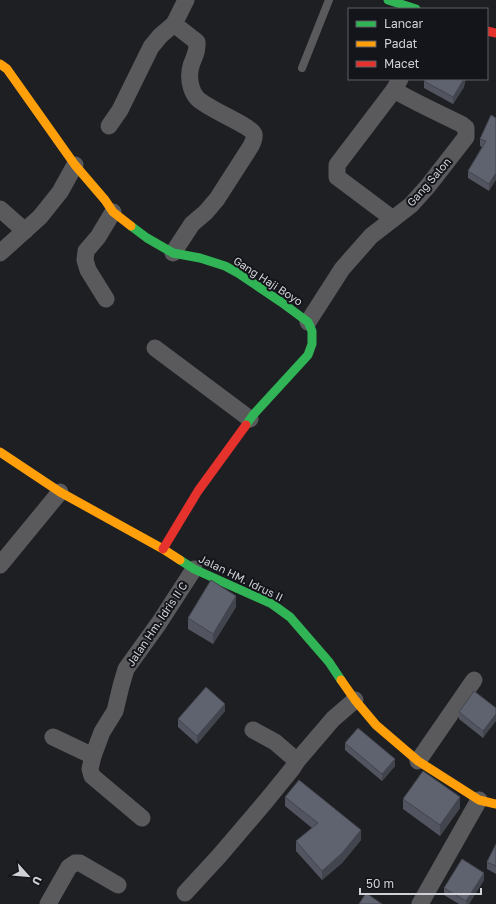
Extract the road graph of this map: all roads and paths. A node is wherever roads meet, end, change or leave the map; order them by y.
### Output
1 (186, 0) edge
2 (329, 0) edge
3 (394, 1) edge
4 (413, 8) edge
5 (174, 24) junction
6 (302, 68) dead end
7 (2, 71) edge
8 (397, 85) edge
9 (109, 126) dead end
10 (75, 165) junction
11 (0, 209) edge
12 (113, 212) junction
13 (393, 219) junction
14 (25, 231) junction
15 (173, 253) junction
16 (0, 254) edge
17 (106, 298) dead end
18 (308, 322) junction
19 (155, 348) dead end
20 (250, 420) junction
21 (0, 452) edge
22 (60, 492) junction
23 (163, 549) junction
24 (0, 565) edge
25 (194, 569) junction
26 (474, 680) dead end
27 (355, 700) junction
28 (253, 730) dead end
29 (53, 737) dead end
30 (93, 756) junction
31 (297, 761) junction
32 (418, 761) junction
33 (479, 800) junction
34 (496, 804) edge
35 (142, 818) dead end
36 (118, 885) dead end
37 (185, 893) dead end
38 (48, 904) edge
39 (420, 904) edge

1 - 5 street
2 - 6 lane
3 - 4 street
5 - 9 street
5 - 15 street
7 - 10 street, Gang Haji Boyo
8 - 13 street
8 - 13 street, Gang Salon
10 - 12 street, Gang Haji Boyo
10 - 14 street
11 - 14 street
12 - 15 street, Gang Haji Boyo
12 - 17 street
13 - 18 street, Gang Salon
14 - 16 street
15 - 18 street, Gang Haji Boyo
18 - 20 street
19 - 20 street
20 - 23 street
21 - 22 street, Jalan HM. Idrus II
22 - 23 street, Jalan HM. Idrus II
22 - 24 street
23 - 25 street, Jalan HM. Idrus II
25 - 27 street, Jalan HM. Idrus II
25 - 30 street, Jalan Hm. Idris II C
26 - 32 street
27 - 31 street
27 - 32 street, Jalan HM. Idrus II
28 - 31 street
29 - 30 street
30 - 35 street, Jalan Hm. Idris II C
31 - 37 street
32 - 33 street, Jalan HM. Idrus II
33 - 34 street, Jalan HM. Idrus II
33 - 39 street
36 - 38 street

